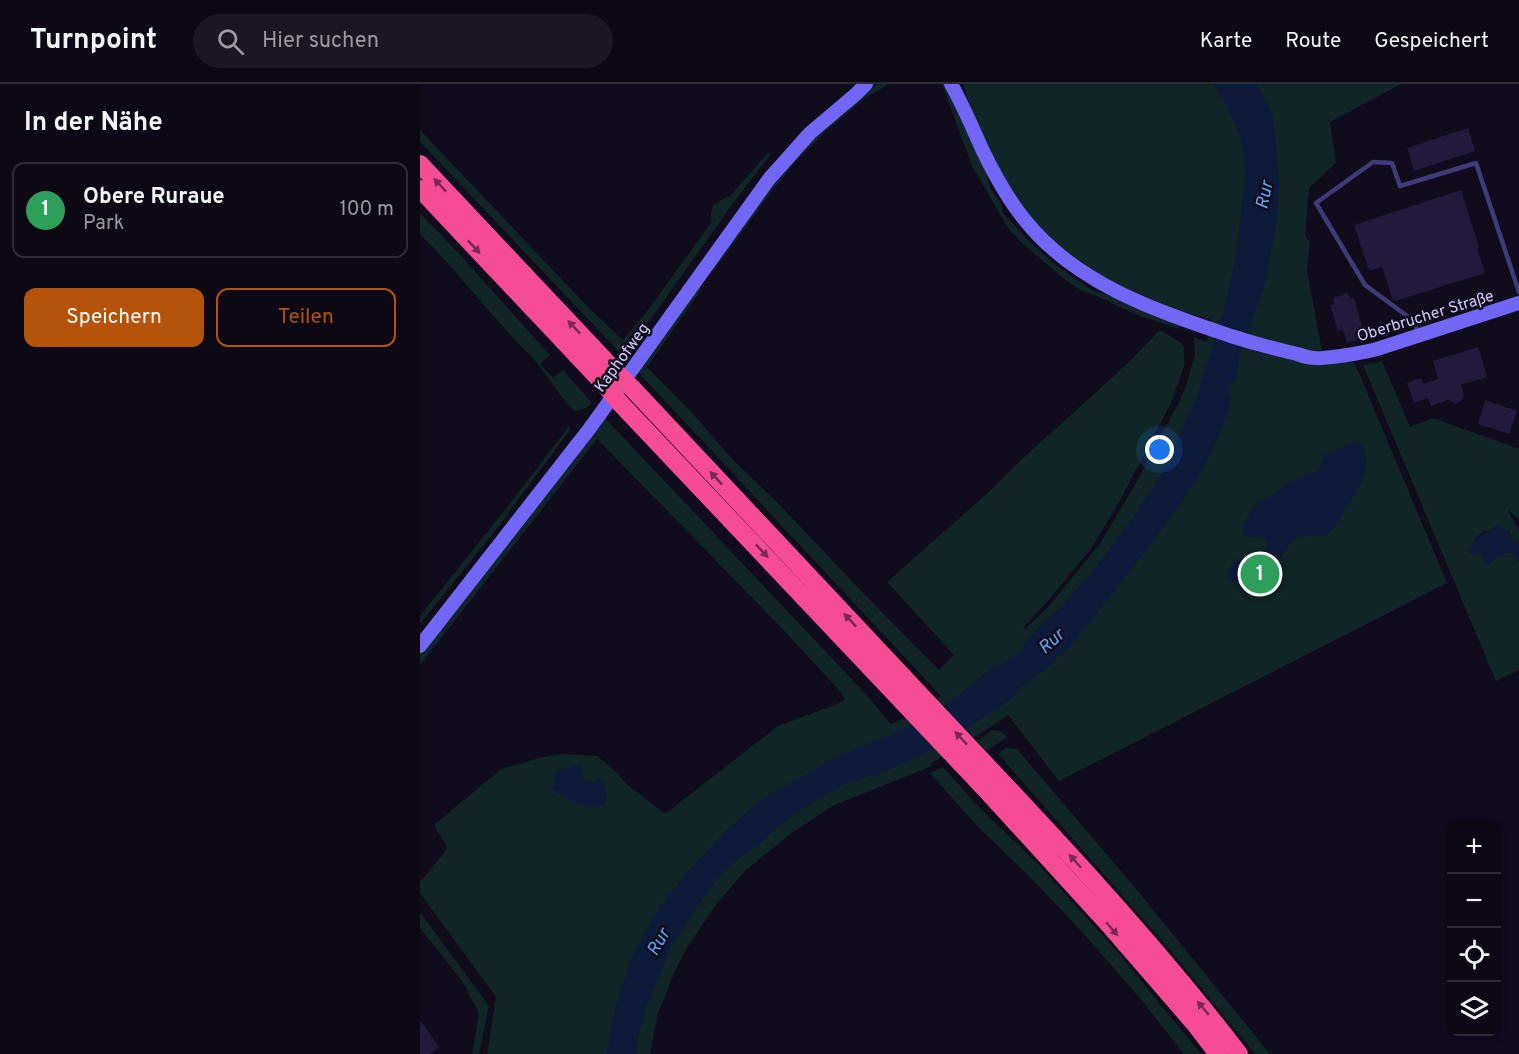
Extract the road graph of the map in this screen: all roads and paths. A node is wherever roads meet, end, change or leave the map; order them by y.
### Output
1 (866, 84) edge
2 (872, 84) edge
3 (951, 84) edge
4 (958, 84) edge
5 (856, 94) junction
6 (961, 102) junction
7 (420, 164) edge
8 (420, 189) edge
9 (1519, 292) edge
10 (1519, 303) edge
11 (1419, 335) junction
12 (609, 377) junction
13 (420, 646) edge
14 (884, 669) junction
15 (995, 786) junction
16 (1218, 1054) edge
17 (1239, 1054) edge

1 - 5 main road, Kaphofweg
2 - 5 main road, Kaphofweg
3 - 6 main road
4 - 6 main road
5 - 13 main road, Kaphofweg
6 - 11 main road, Oberbrucher Straße
12 -> 7 highway
8 -> 12 highway
9 - 11 lane
10 - 11 main road, Oberbrucher Straße
14 -> 12 highway, bridge
12 -> 14 highway, bridge
14 - 15 highway
15 -> 16 highway
17 -> 15 highway

